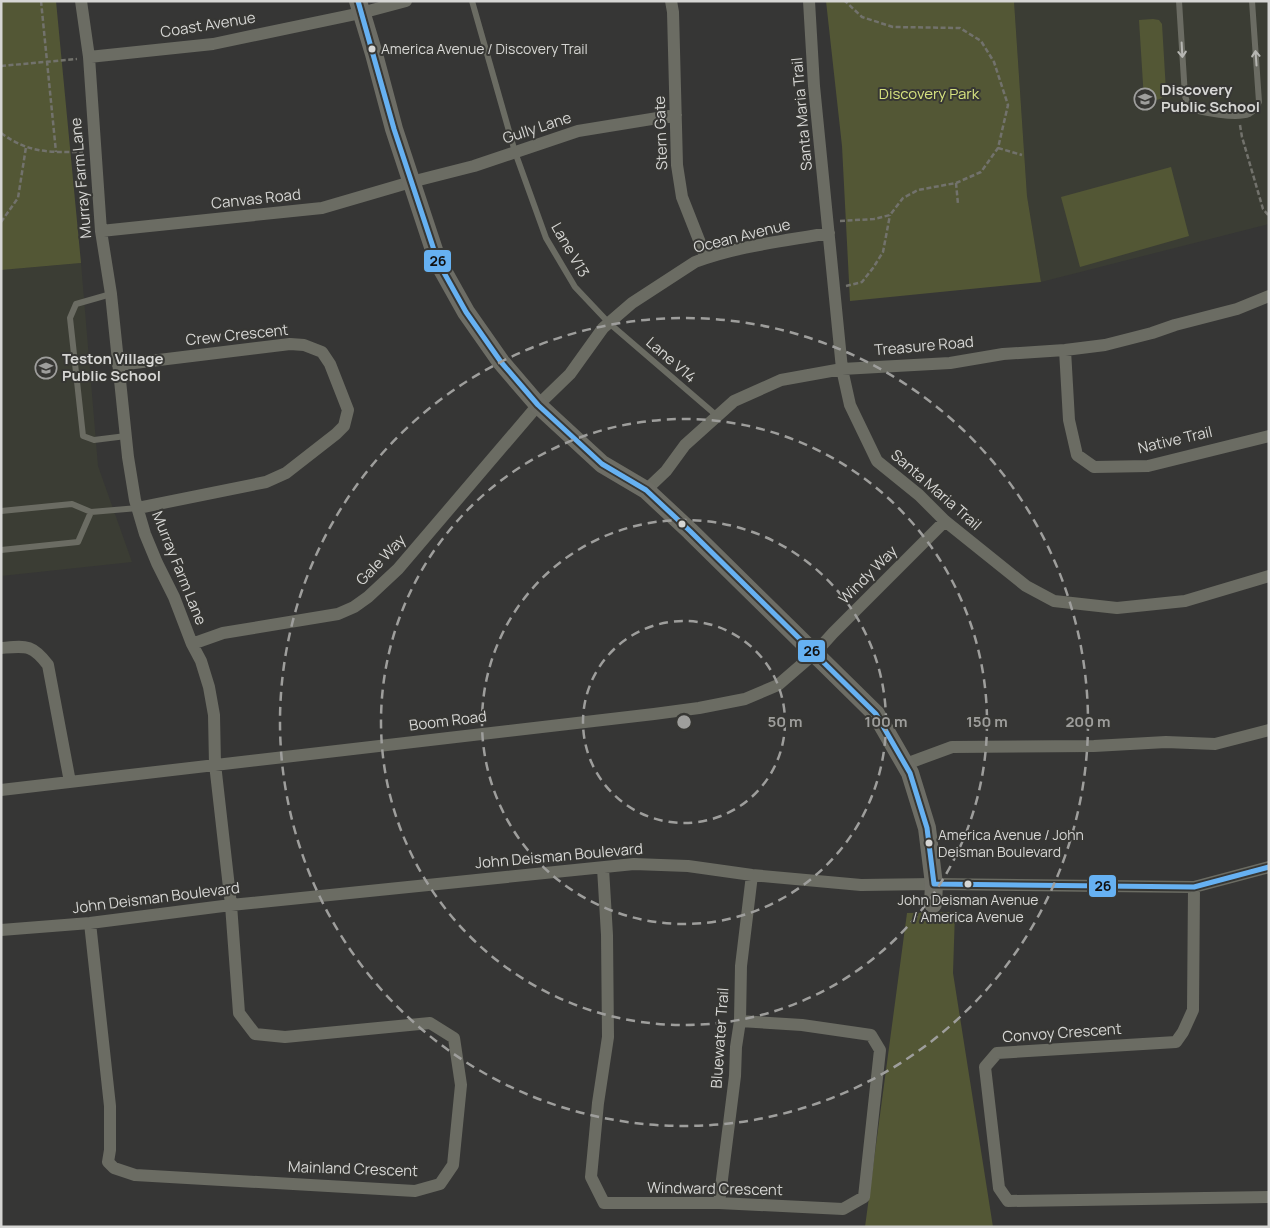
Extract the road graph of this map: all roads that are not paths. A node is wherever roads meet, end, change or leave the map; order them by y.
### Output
1 (82, 1) edge
2 (406, 1) edge
3 (472, 1) edge
4 (671, 1) edge
5 (810, 1) edge
6 (1179, 1) edge
7 (1252, 1) edge
8 (360, 7) edge
9 (89, 57) junction
10 (676, 115) junction
11 (515, 152) junction
12 (411, 182) junction
13 (828, 227) junction
14 (101, 231) junction
15 (706, 258) junction
16 (111, 294) junction
17 (1269, 296) edge
18 (609, 322) junction
19 (1065, 350) junction
20 (118, 365) junction
21 (842, 368) junction
22 (538, 405) junction
23 (716, 415) junction
24 (126, 436) junction
25 (1269, 436) edge
26 (646, 490) junction
27 (138, 508) junction
28 (1, 511) edge
29 (91, 512) junction
30 (945, 521) junction
31 (1, 550) edge
32 (1269, 576) edge
33 (192, 644) junction
34 (1, 648) edge
35 (814, 653) junction
36 (1269, 730) edge
37 (215, 764) junction
38 (906, 764) junction
39 (70, 782) junction
40 (1, 790) edge
41 (1269, 867) edge
42 (603, 868) junction
43 (752, 875) junction
44 (934, 884) junction
45 (1194, 887) junction
46 (933, 904) dead end
47 (231, 905) junction
48 (90, 923) junction
49 (1, 930) edge
50 (740, 1021) junction
51 (1269, 1197) edge
52 (719, 1203) junction

1 - 9 street, Murray Farm Lane
2 - 8 street, Coast Avenue
3 - 11 lane, Lane V13
4 - 10 street, Stern Gate
5 - 13 street, Santa Maria Trail
6 -> 7 lane
8 - 9 street, Coast Avenue
8 - 12 street
9 - 14 street, Murray Farm Lane
10 - 11 street, Gully Lane
10 - 15 street, Stern Gate
11 - 12 street, Gully Lane
11 - 18 lane, Lane V13
12 - 14 street, Canvas Road
12 - 22 street
13 - 15 street, Ocean Avenue
13 - 21 street, Santa Maria Trail
14 - 16 street, Murray Farm Lane
15 - 18 street, Ocean Avenue
16 - 20 street, Murray Farm Lane
16 - 24 lane
17 - 19 street, Treasure Road
18 - 22 street, Ocean Avenue
18 - 23 lane, Lane V14
19 - 21 street, Treasure Road
19 - 25 street, Native Trail
20 - 24 street, Murray Farm Lane
20 - 27 street, Crew Crescent
21 - 23 street, Treasure Road
21 - 30 street, Santa Maria Trail
22 - 26 street
22 - 33 street, Gale Way
23 - 26 street, Treasure Road
24 - 27 street, Murray Farm Lane
26 - 35 street
27 - 29 lane
27 - 33 street, Murray Farm Lane
28 - 29 lane
29 - 31 lane
30 - 32 street, Santa Maria Trail
30 - 35 street, Windy Way
33 - 37 street, Murray Farm Lane
34 - 39 street
35 - 37 street, Boom Road
35 - 38 street
36 - 38 street
37 - 39 street, Boom Road
37 - 47 street, Murray Farm Lane
38 - 44 street
39 - 40 street, Boom Road
41 - 45 street, John Deisman Boulevard
42 - 43 street, John Deisman Boulevard
42 - 47 street, John Deisman Boulevard
42 - 52 street, Windward Crescent
43 - 44 street, John Deisman Boulevard
43 - 50 street, Bluewater Trail
44 - 45 street, John Deisman Boulevard
44 - 46 street
45 - 51 street, Convoy Crescent
47 - 48 street, John Deisman Boulevard
47 - 48 street, Mainland Crescent
48 - 49 street, John Deisman Boulevard
50 - 52 street, Bluewater Trail
50 - 52 street, Windward Crescent

